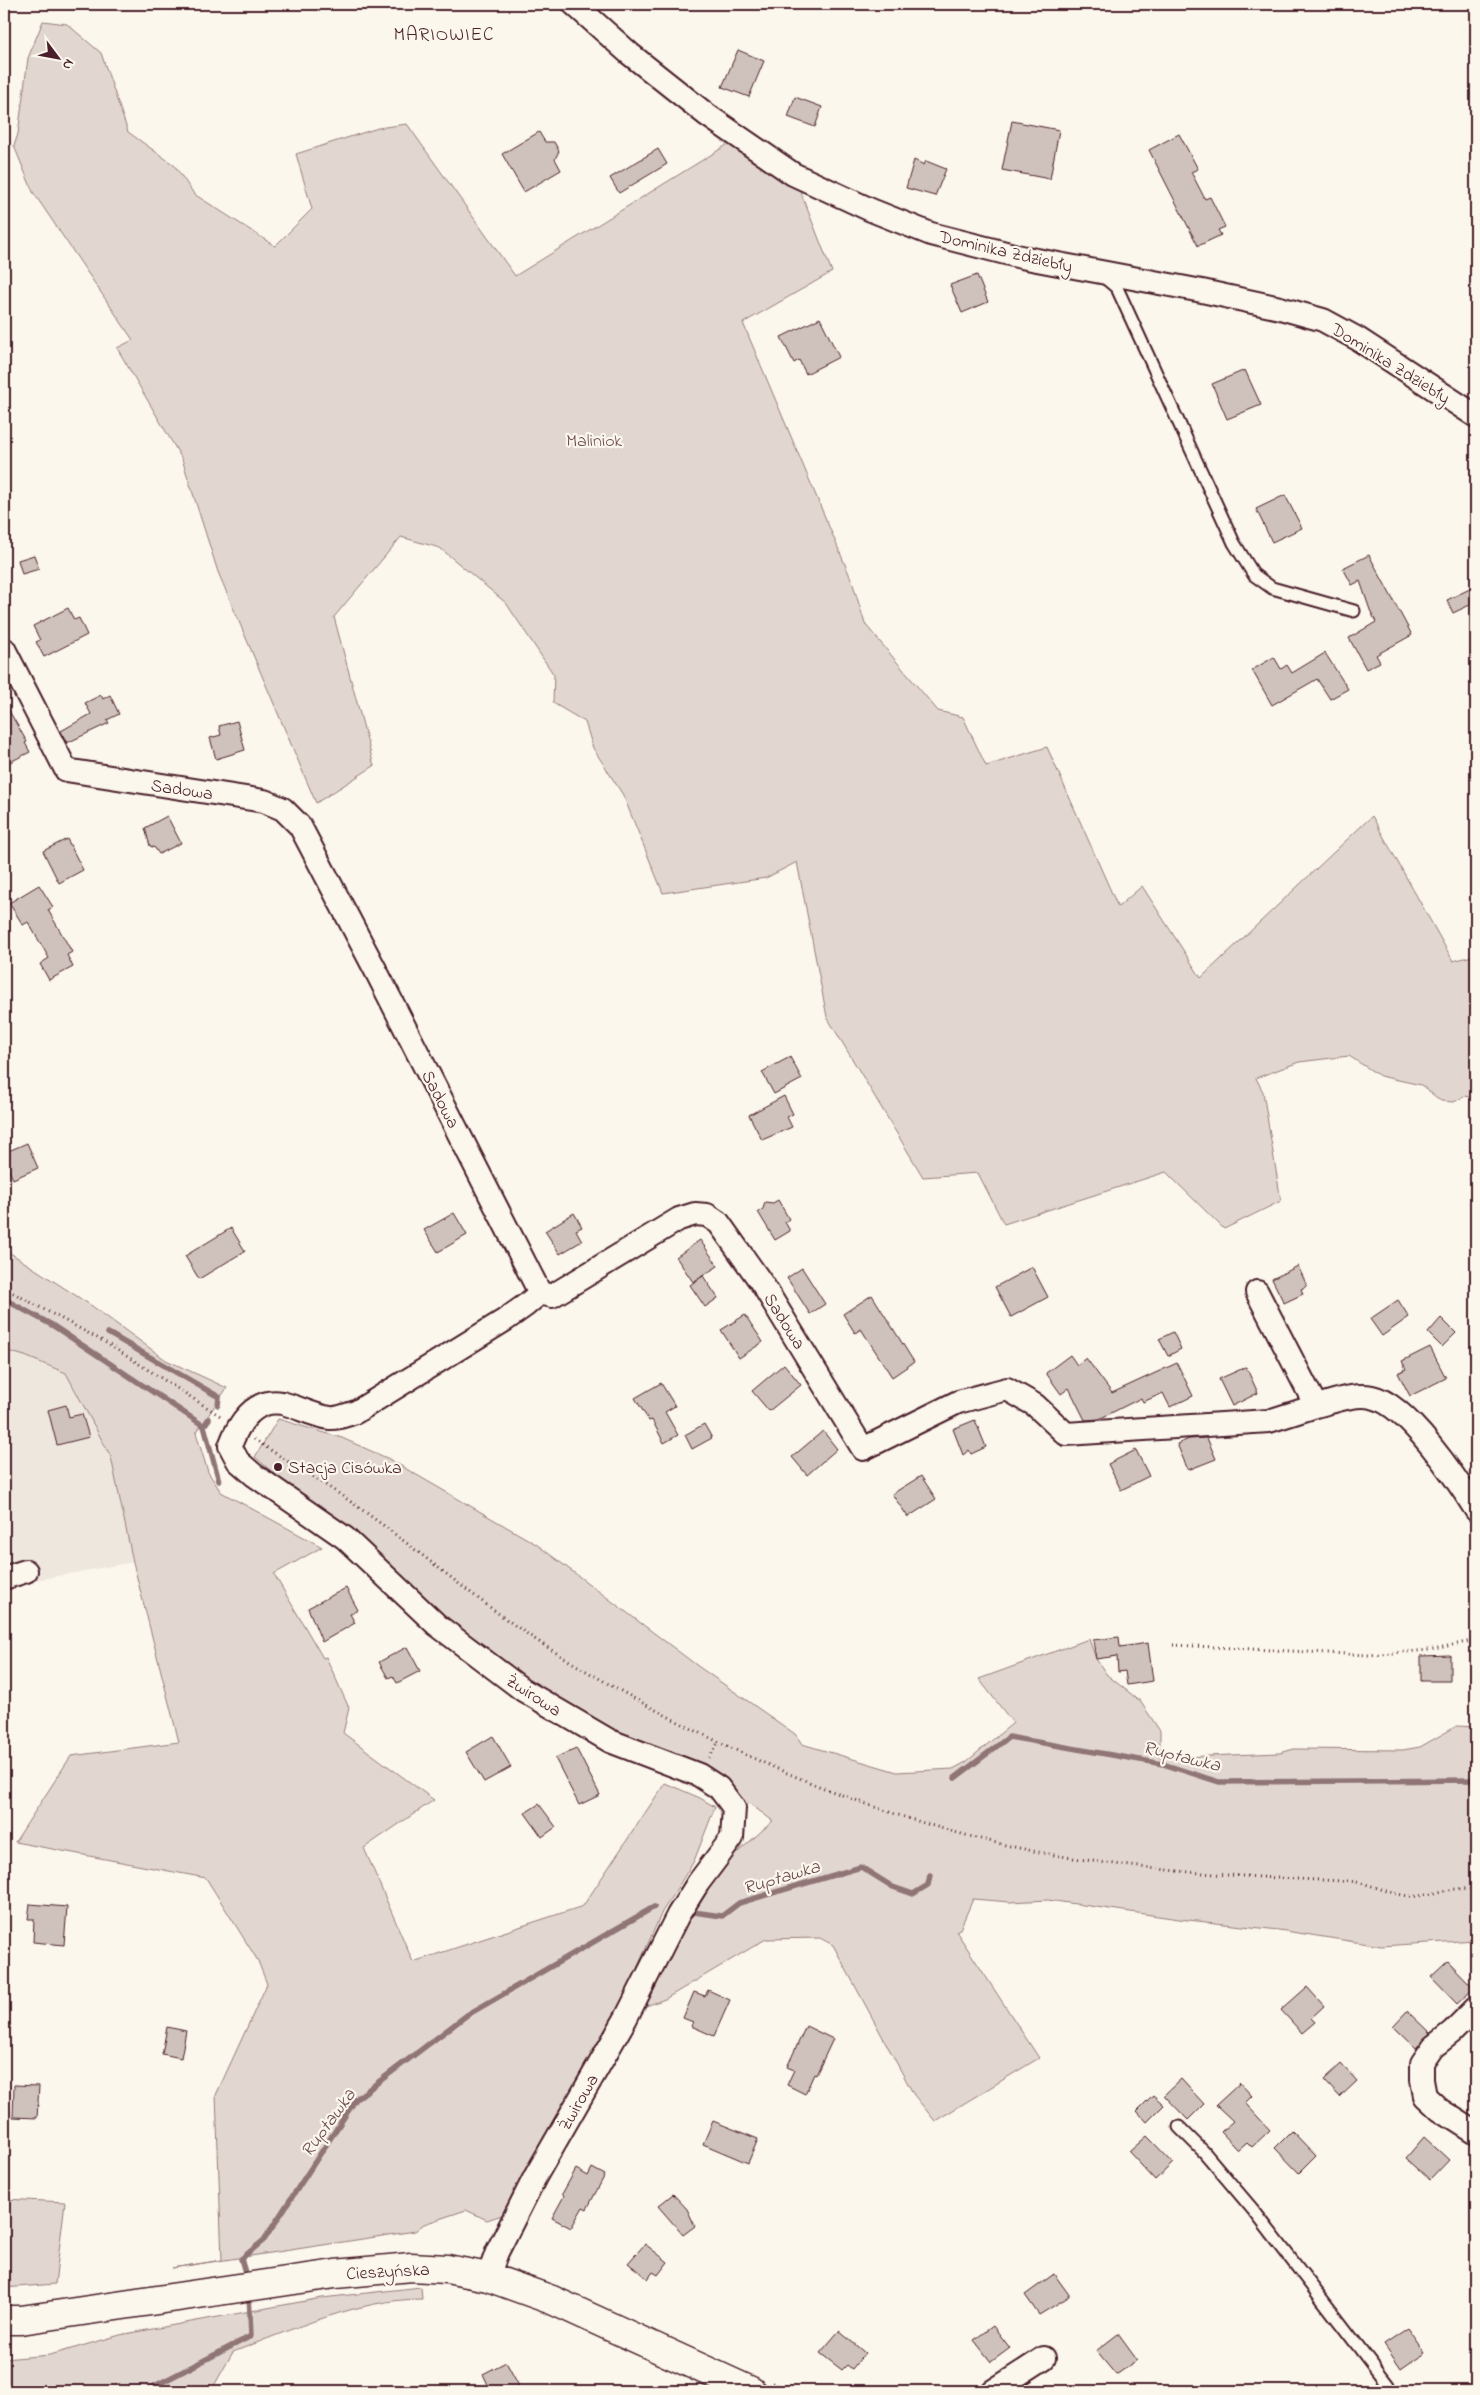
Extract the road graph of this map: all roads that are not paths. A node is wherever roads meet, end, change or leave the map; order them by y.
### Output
1 (574, 4) edge
2 (1098, 272) junction
3 (1476, 416) edge
4 (1354, 612) dead end
5 (4, 649) edge
6 (1257, 1292) dead end
7 (540, 1293) junction
8 (1316, 1406) junction
9 (1476, 1510) edge
10 (26, 1571) dead end
11 (4, 1578) edge
12 (1476, 2008) edge
13 (1179, 2127) dead end
14 (1476, 2133) edge
15 (488, 2277) junction
16 (4, 2320) edge
17 (1044, 2358) dead end
18 (760, 2386) edge
19 (993, 2391) edge
20 (1390, 2391) edge

1 - 2 street, Dominika Zdziebły
2 - 3 street, Dominika Zdziebły
2 - 4 lane
5 - 7 street, Sadowa
6 - 8 street
7 - 8 street, Sadowa
7 - 15 street, Żwirowa
8 - 9 street
10 - 11 street
12 - 14 street
13 - 20 lane
15 - 16 main road, Cieszyńska
15 - 18 main road, Cieszyńska
17 - 19 street

